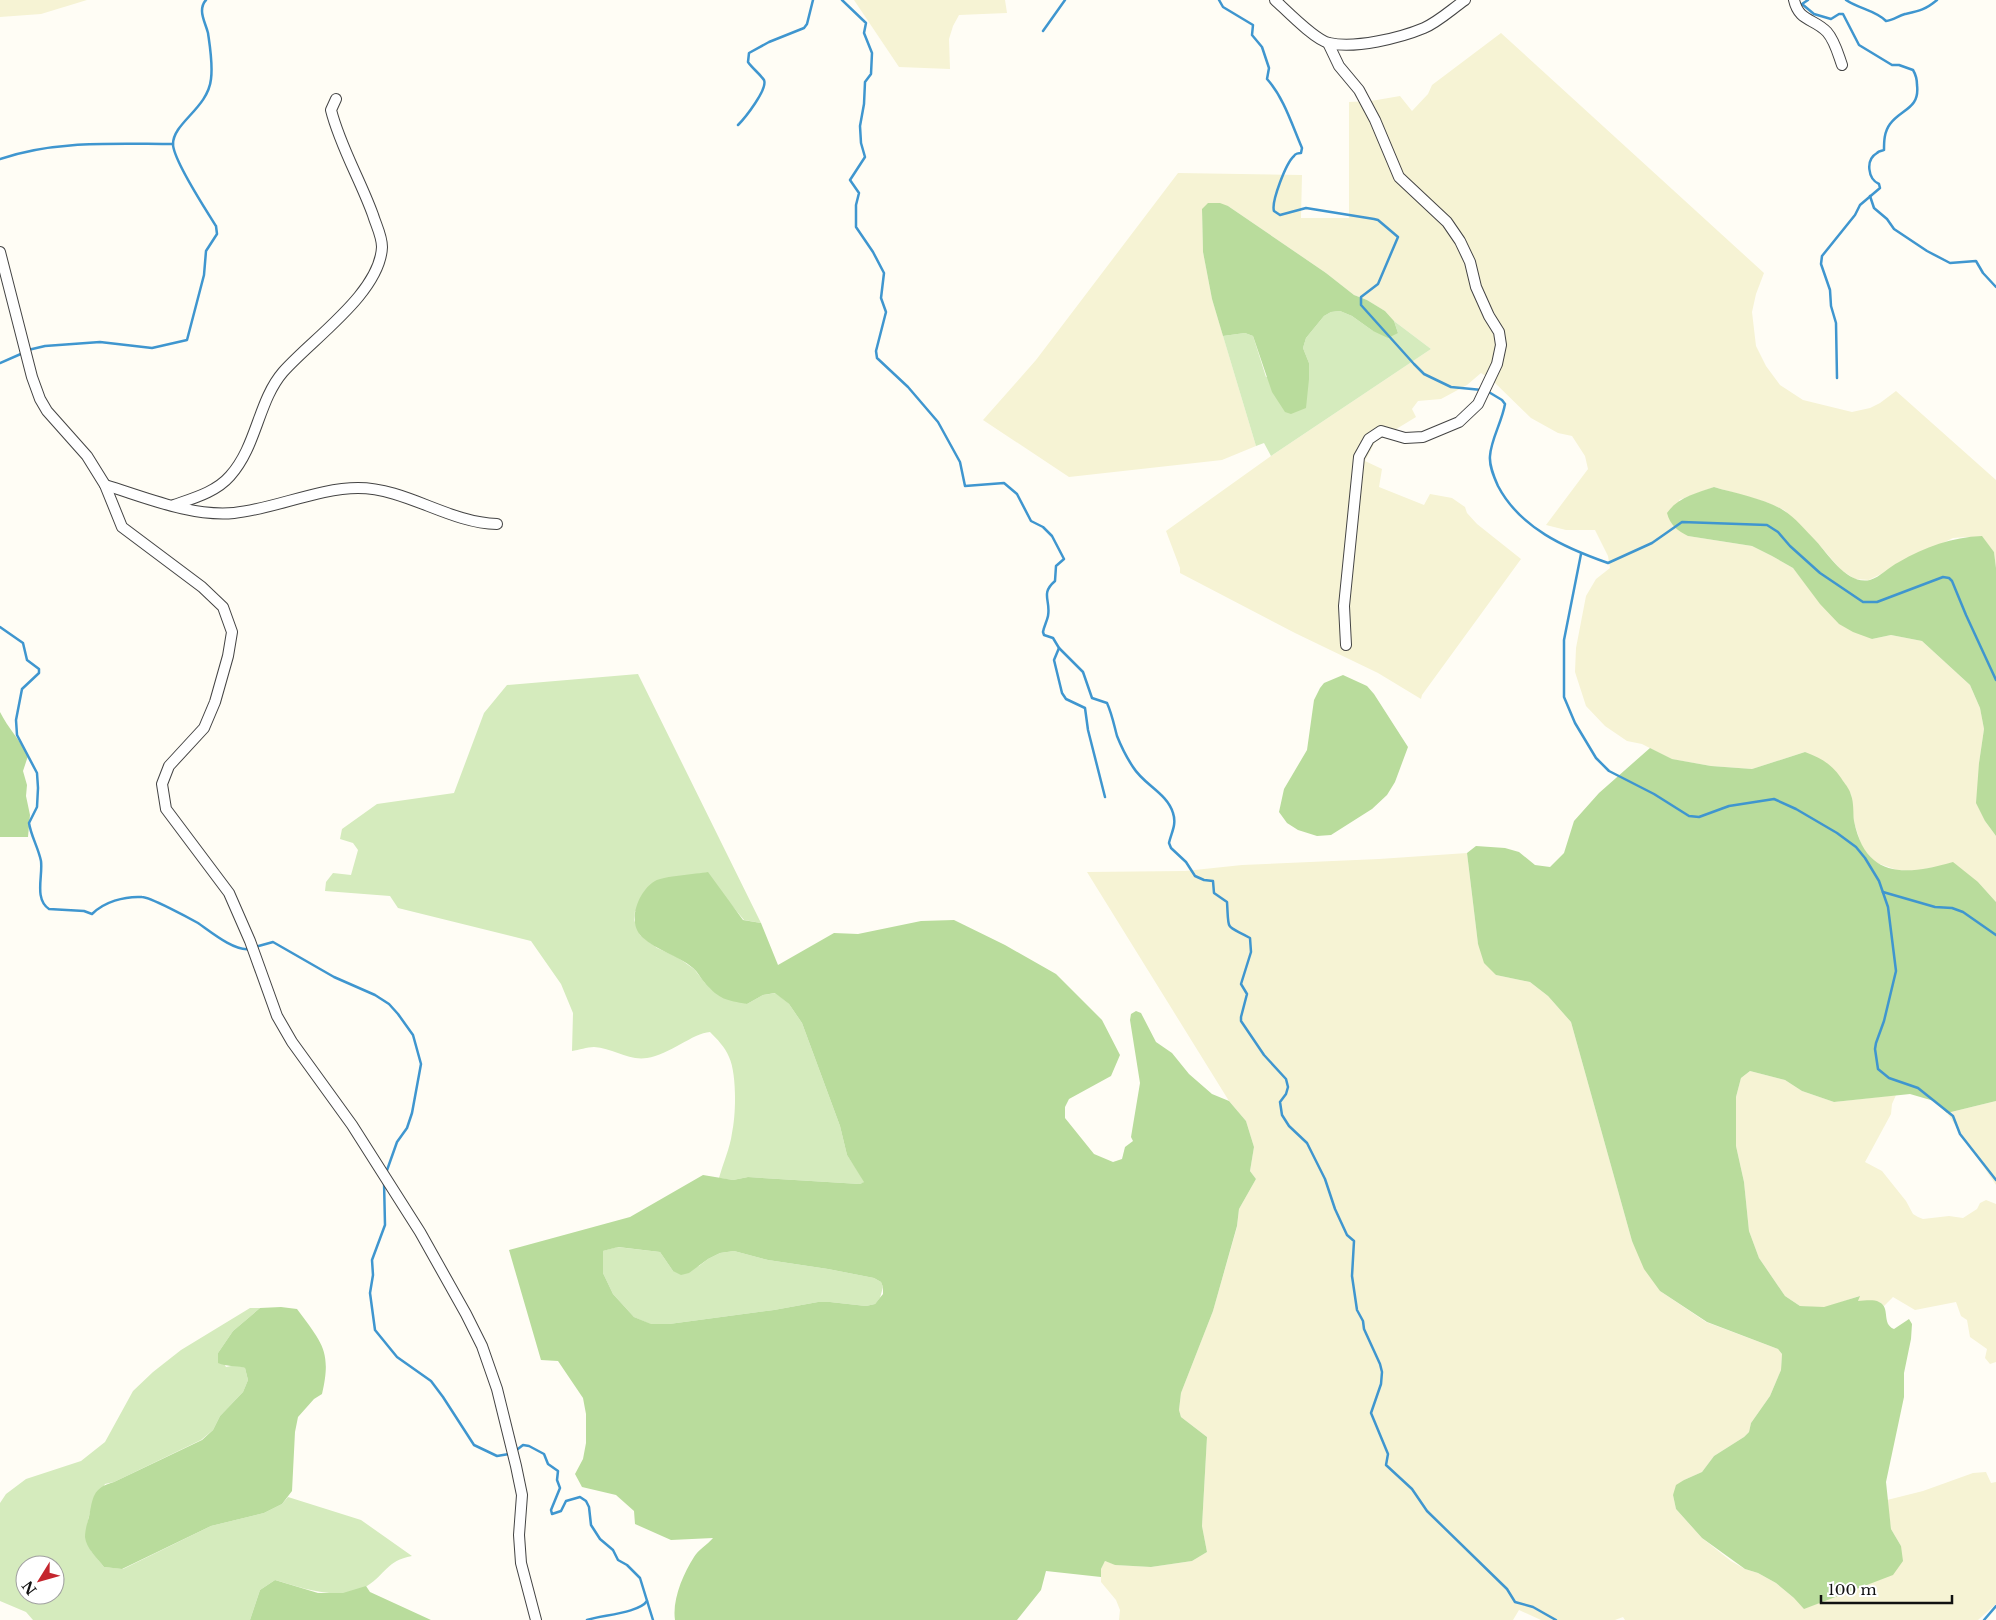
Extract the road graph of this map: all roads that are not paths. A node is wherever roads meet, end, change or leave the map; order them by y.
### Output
1 (1275, 0) edge
2 (1466, 0) edge
3 (1794, 0) edge
4 (1328, 43) junction
5 (1842, 65) dead end
6 (336, 99) dead end
7 (0, 252) edge
8 (105, 485) junction
9 (174, 505) junction
10 (497, 524) dead end
11 (1346, 645) dead end
12 (536, 1620) edge

1 - 4 street
2 - 4 street
3 - 5 street
4 - 11 street
6 - 9 street
7 - 8 street
8 - 9 street
8 - 12 street
9 - 10 street

